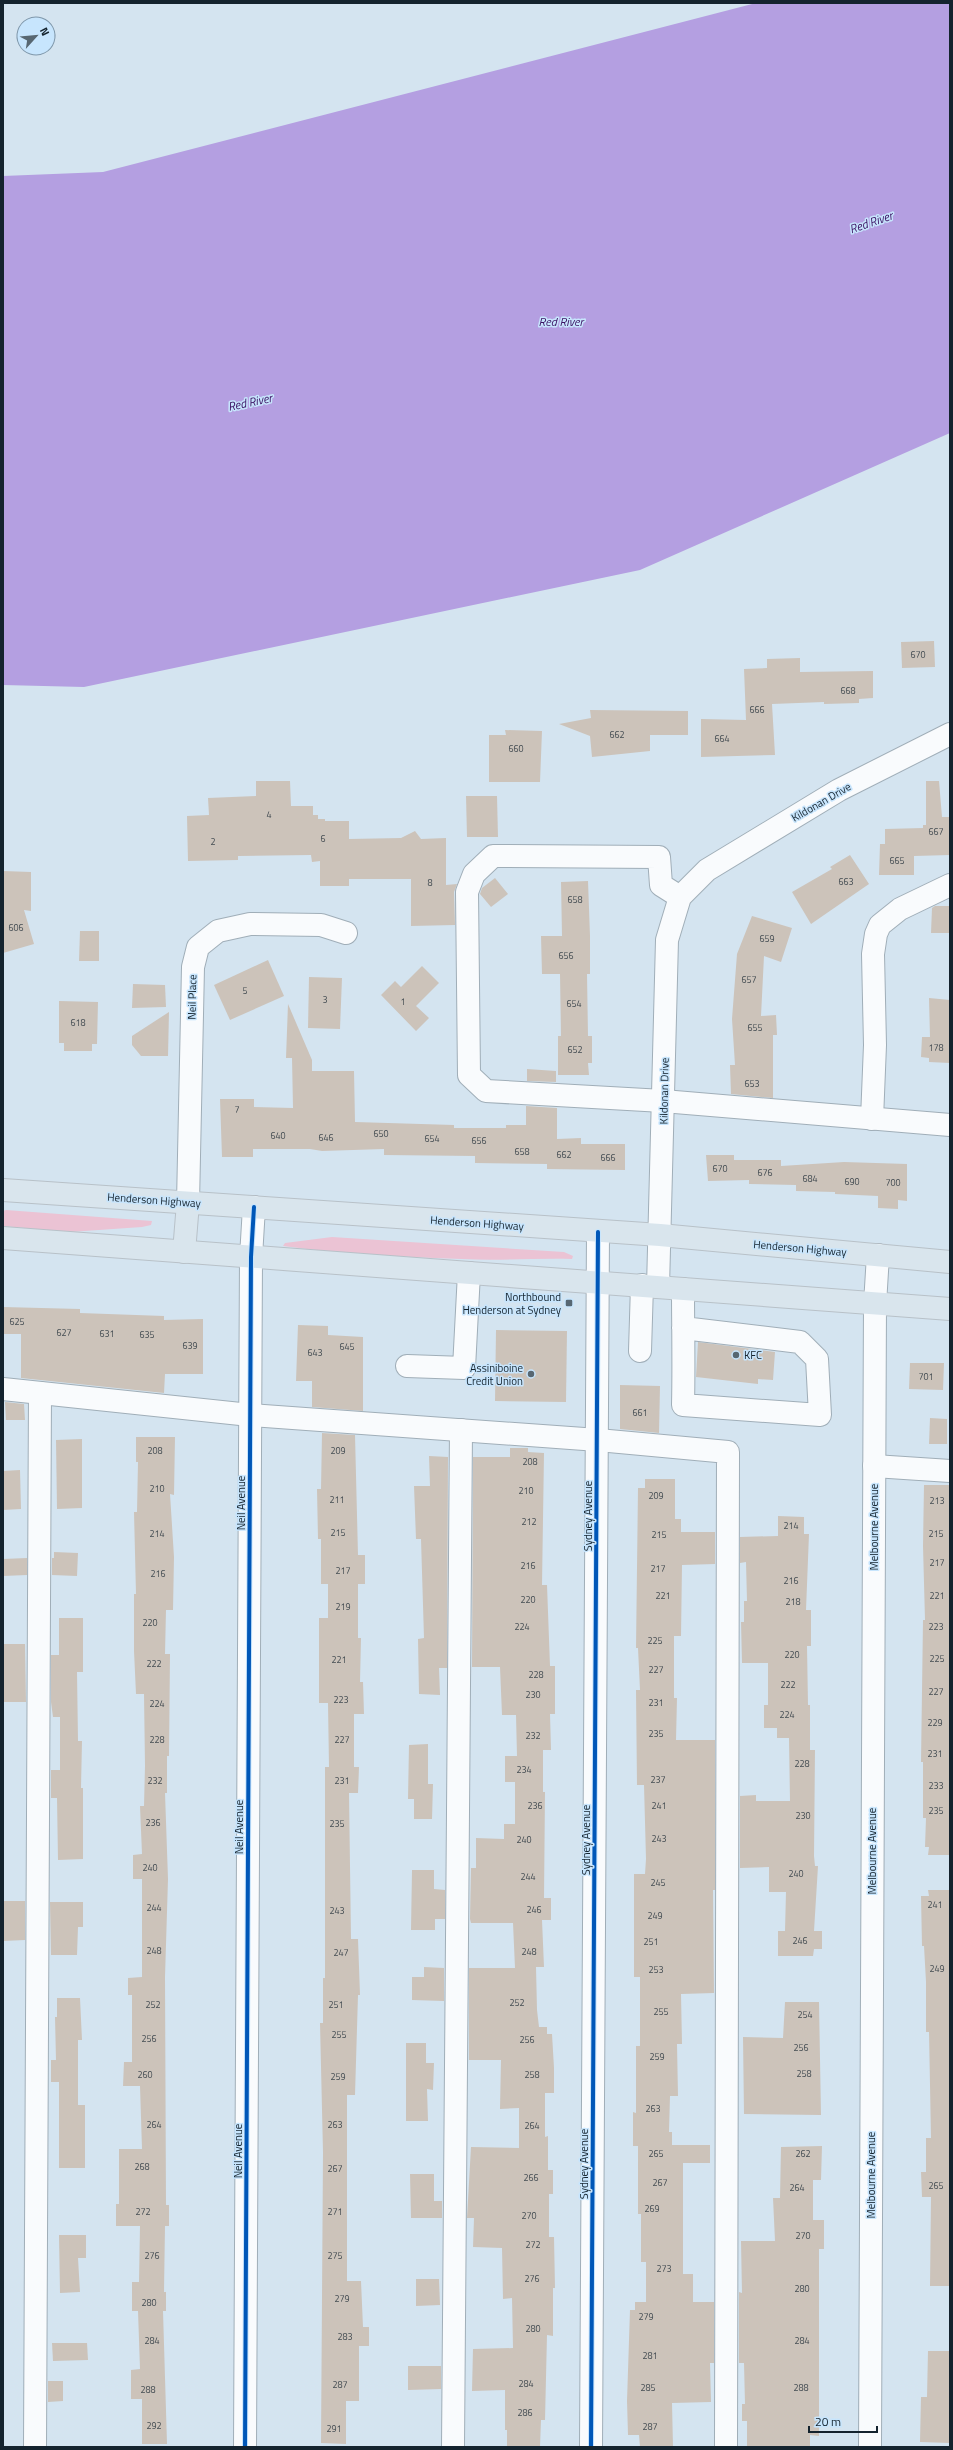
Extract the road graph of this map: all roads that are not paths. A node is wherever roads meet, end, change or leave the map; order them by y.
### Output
1 (950, 734) edge
2 (950, 885) edge
3 (680, 897) junction
4 (346, 933) dead end
5 (663, 1101) junction
6 (872, 1119) junction
7 (950, 1125) edge
8 (3, 1190) edge
9 (188, 1203) junction
10 (254, 1207) junction
11 (598, 1232) junction
12 (660, 1236) junction
13 (3, 1238) edge
14 (184, 1252) junction
15 (878, 1255) junction
16 (250, 1257) junction
17 (950, 1262) edge
18 (469, 1273) junction
19 (597, 1283) junction
20 (650, 1286) junction
21 (683, 1289) junction
22 (875, 1304) junction
23 (950, 1309) edge
24 (683, 1328) junction
25 (640, 1352) dead end
26 (407, 1366) dead end
27 (3, 1389) edge
28 (40, 1393) junction
29 (250, 1415) junction
30 (461, 1430) junction
31 (598, 1440) junction
32 (874, 1466) junction
33 (950, 1471) edge
34 (35, 2447) edge
35 (245, 2447) edge
36 (454, 2447) edge
37 (590, 2447) edge
38 (726, 2447) edge
39 (870, 2447) edge

1 - 3 street, Kildonan Drive
2 - 6 street
3 - 5 street, Kildonan Drive
3 - 5 street
4 - 9 street, Neil Place
5 - 6 street
5 - 12 street, Kildonan Drive
6 - 7 street
8 - 9 main road, Henderson Highway
9 - 10 main road, Henderson Highway
9 - 14 main road
10 - 11 main road, Henderson Highway
10 - 16 street, Neil Avenue
11 - 12 main road, Henderson Highway
11 - 19 street, Sydney Avenue
12 - 15 main road, Henderson Highway
12 - 20 street, Kildonan Drive
13 - 14 main road
14 - 16 main road
15 - 17 main road, Henderson Highway
15 - 22 street, Melbourne Avenue
16 - 18 main road
16 - 29 street, Neil Avenue
18 - 19 main road
18 - 26 street
19 - 20 main road
19 - 31 street, Sydney Avenue
20 - 21 main road
20 - 25 street, Kildonan Drive
21 - 22 main road
21 - 24 street
22 - 23 main road
22 - 32 street, Melbourne Avenue
24 - 24 street
27 - 28 street
28 - 29 street
28 - 34 street
29 - 30 street
29 - 35 street, Neil Avenue
30 - 31 street
30 - 36 street
31 - 37 street, Sydney Avenue
31 - 38 street
32 - 33 street
32 - 39 street, Melbourne Avenue

